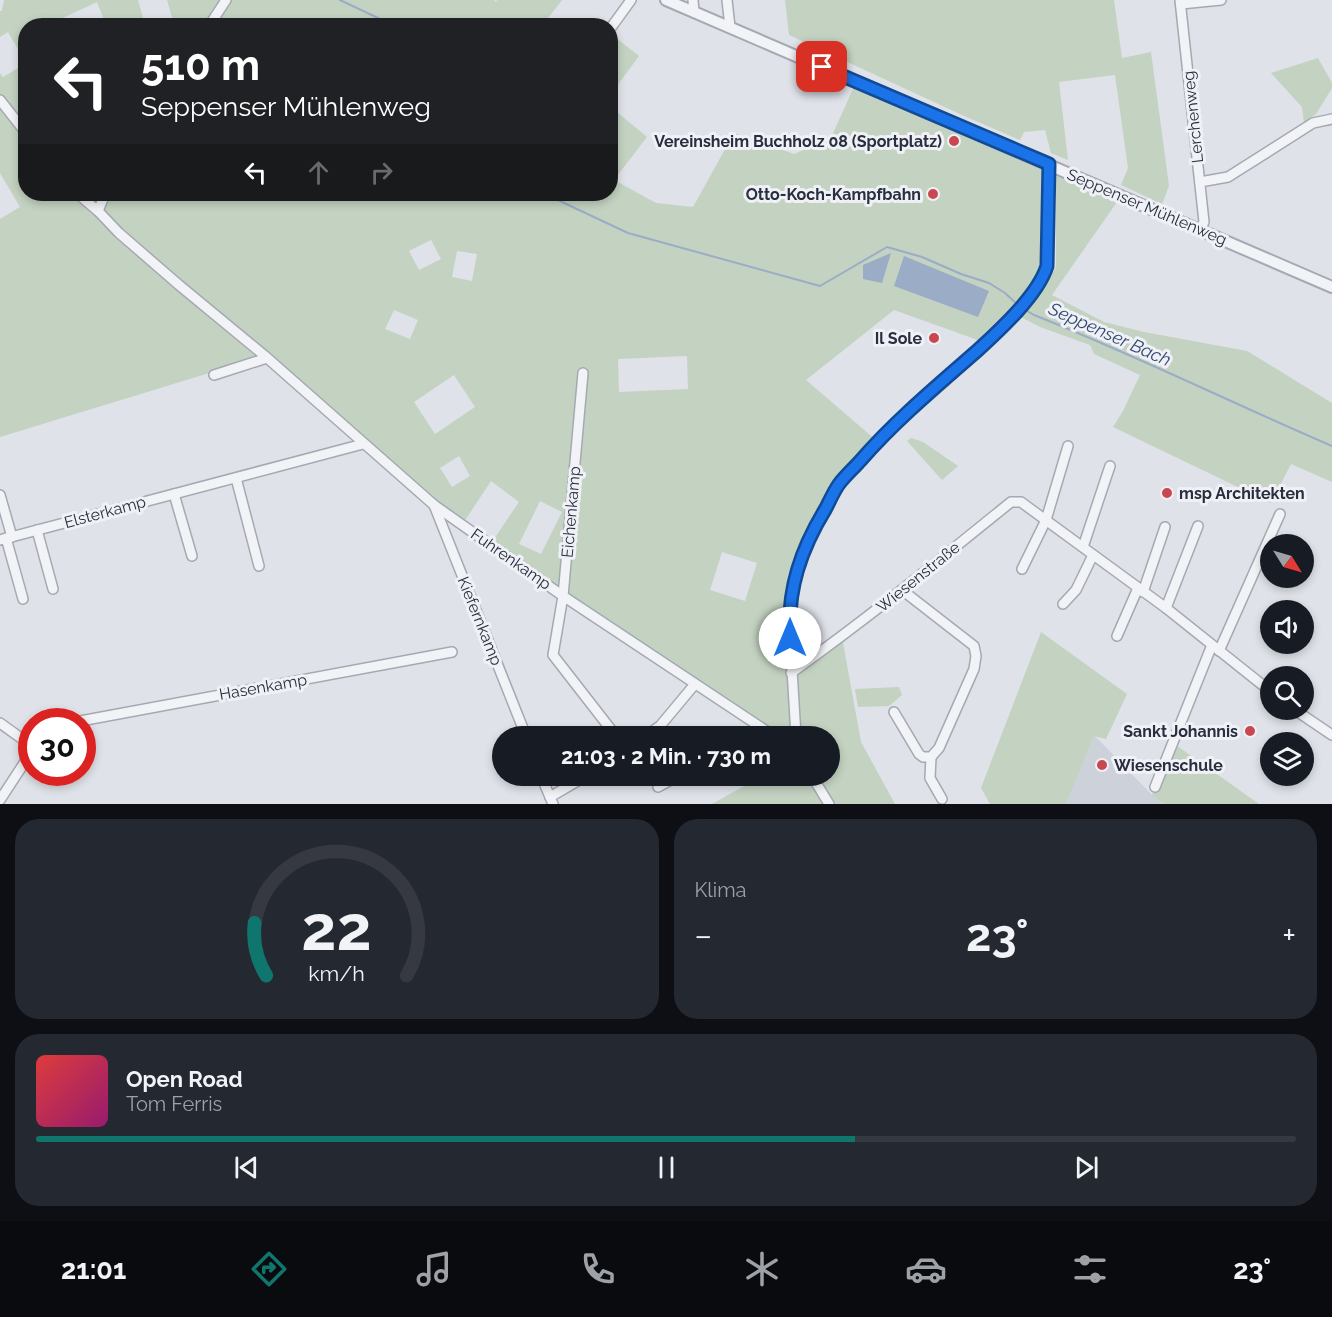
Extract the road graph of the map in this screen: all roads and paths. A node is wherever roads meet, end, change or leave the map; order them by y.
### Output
1 (226, 0) edge
2 (631, 0) edge
3 (666, 0) edge
4 (693, 0) edge
5 (727, 0) edge
6 (1221, 0) edge
7 (1180, 2) edge
8 (694, 12) junction
9 (214, 18) edge
10 (618, 18) edge
11 (730, 27) junction
12 (0, 100) edge
13 (1332, 118) edge
14 (18, 123) edge
15 (1049, 164) junction
16 (1200, 182) junction
17 (86, 201) edge
18 (102, 201) edge
19 (98, 211) junction
20 (1200, 230) junction
21 (1332, 287) edge
22 (267, 358) junction
23 (583, 373) dead end
24 (213, 375) dead end
25 (363, 444) junction
26 (1068, 446) dead end
27 (1110, 466) dead end
28 (236, 478) junction
29 (174, 494) junction
30 (0, 495) edge
31 (434, 505) junction
32 (1280, 514) dead end
33 (1046, 520) junction
34 (1198, 526) dead end
35 (1166, 527) dead end
36 (37, 530) junction
37 (6, 538) edge
38 (1083, 547) junction
39 (1093, 555) junction
40 (192, 556) dead end
41 (259, 566) dead end
42 (1022, 569) dead end
43 (53, 589) dead end
44 (902, 590) junction
45 (1140, 590) junction
46 (563, 596) junction
47 (22, 599) dead end
48 (1063, 604) dead end
49 (1166, 608) junction
50 (1117, 636) dead end
51 (1215, 648) junction
52 (452, 652) dead end
53 (791, 673) junction
54 (1260, 683) edge
55 (694, 684) junction
56 (894, 712) dead end
57 (96, 718) edge
58 (1310, 720) edge
59 (0, 723) edge
60 (522, 726) edge
61 (608, 726) edge
62 (660, 726) edge
63 (759, 726) edge
64 (795, 726) edge
65 (1332, 735) edge
66 (18, 736) edge
67 (931, 757) junction
68 (18, 772) edge
69 (571, 786) edge
70 (818, 786) edge
71 (1155, 787) dead end
72 (0, 800) edge
73 (551, 800) edge
74 (942, 800) dead end
75 (829, 804) edge

1 - 9 street
2 - 10 street
3 - 8 street, Seppenser Mühlenweg
4 - 8 street
5 - 11 street
6 - 7 street, Lerchenweg
7 - 16 street, Lerchenweg
8 - 11 street, Seppenser Mühlenweg
11 - 15 street, Seppenser Mühlenweg
12 - 14 street
13 - 16 street
15 - 20 street, Seppenser Mühlenweg
15 - 53 street
16 - 20 street, Lerchenweg
17 - 19 street, Fuhrenkamp
18 - 19 street
19 - 22 street, Fuhrenkamp
20 - 21 street, Seppenser Mühlenweg
22 - 24 street
22 - 25 street, Fuhrenkamp
23 - 46 street, Eichenkamp
25 - 28 street, Elsterkamp
25 - 31 street, Fuhrenkamp
26 - 33 street
27 - 38 street
28 - 29 street, Elsterkamp
28 - 41 street
29 - 36 street, Elsterkamp
29 - 40 street
30 - 37 street
31 - 46 street, Fuhrenkamp
31 - 60 street, Kiefernkamp
32 - 51 street
33 - 38 street, Wiesenstraße
33 - 42 street
33 - 44 street, Wiesenstraße
34 - 49 street
35 - 45 street
36 - 37 street, Elsterkamp
36 - 43 street
37 - 47 street
38 - 39 street, Wiesenstraße
39 - 45 street, Wiesenstraße
39 - 48 street
44 - 53 street, Wiesenstraße
44 - 67 street
45 - 49 street, Wiesenstraße
45 - 50 street
46 - 55 street, Fuhrenkamp
46 - 61 street, Eichenkamp
49 - 51 street, Wiesenstraße
51 - 54 street, Wiesenstraße
51 - 71 street
52 - 57 street, Hasenkamp
53 - 64 street
55 - 62 street
55 - 63 street, Fuhrenkamp
56 - 67 street
58 - 65 street
59 - 66 street
67 - 74 street
68 - 72 street
69 - 73 street
70 - 75 street

